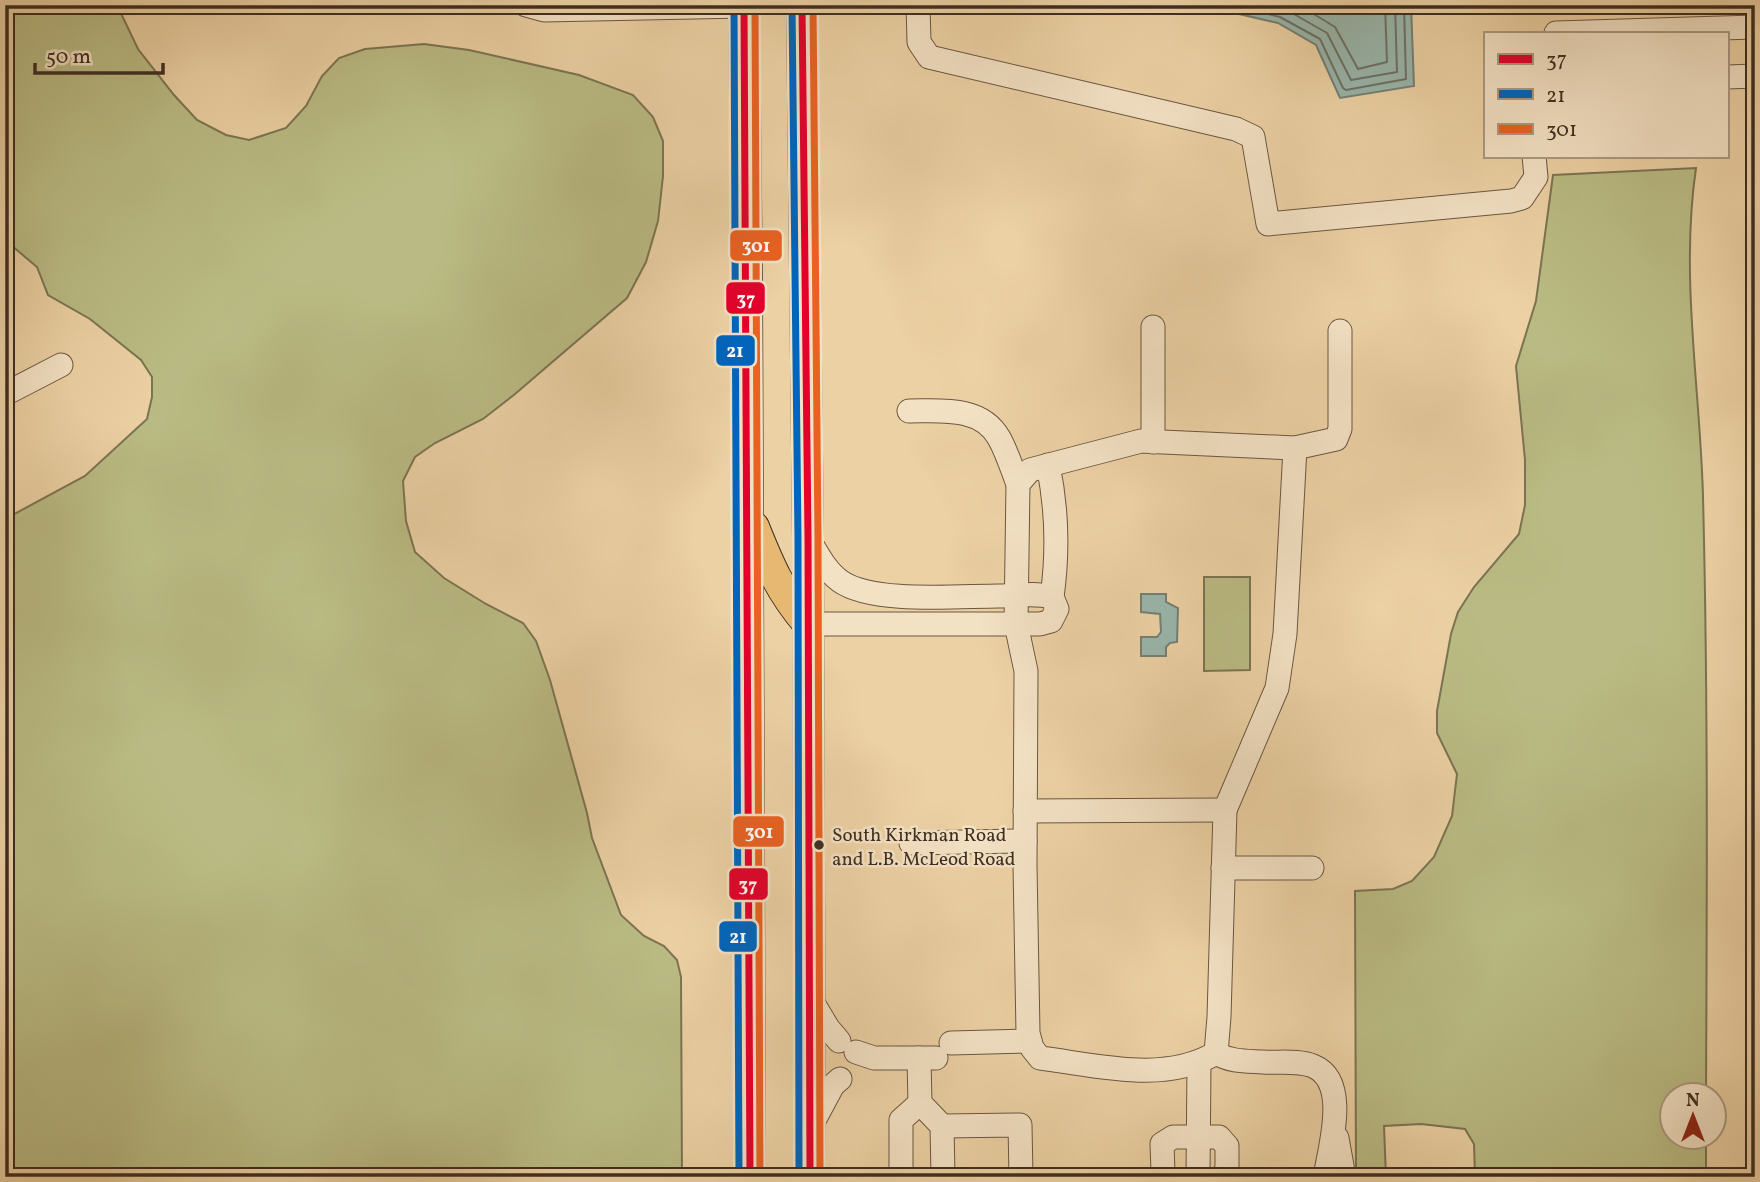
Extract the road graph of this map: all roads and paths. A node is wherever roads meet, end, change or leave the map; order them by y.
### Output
1 (802, 5) edge
2 (918, 5) edge
3 (658, 6) edge
4 (744, 6) edge
5 (538, 7) edge
6 (1755, 27) edge
7 (1589, 32) edge
8 (1755, 76) edge
9 (1728, 77) edge
10 (1534, 158) edge
11 (1153, 327) dead end
12 (1340, 331) dead end
13 (61, 365) dead end
14 (5, 394) edge
15 (909, 411) dead end
16 (1153, 442) junction
17 (1295, 448) junction
18 (1048, 465) junction
19 (1018, 484) junction
20 (748, 511) junction
21 (808, 538) junction
22 (1016, 596) junction
23 (1052, 597) junction
24 (808, 624) junction
25 (1016, 624) junction
26 (1225, 810) junction
27 (1025, 811) junction
28 (1025, 841) junction
29 (911, 842) dead end
30 (1223, 868) junction
31 (1312, 868) dead end
32 (809, 998) junction
33 (1030, 1041) junction
34 (935, 1053) junction
35 (1207, 1058) junction
36 (853, 1059) junction
37 (920, 1103) junction
38 (1334, 1121) junction
39 (942, 1126) junction
40 (809, 1129) junction
41 (1198, 1136) junction
42 (750, 1177) edge
43 (810, 1177) edge
44 (901, 1177) edge
45 (943, 1177) edge
46 (1021, 1177) edge
47 (1165, 1177) edge
48 (1198, 1177) edge
49 (1222, 1177) edge
50 (1325, 1177) edge
51 (1344, 1177) edge

1 - 21 main road
2 - 10 street
3 - 4 street
3 - 5 street
4 - 20 main road
6 - 7 street
8 - 9 street
11 - 16 street
12 - 17 street
13 - 14 street
15 - 19 street
16 - 17 street
16 - 18 street
17 - 26 street
18 - 19 street
18 - 23 street
19 - 22 street
20 - 24 main road
20 - 42 main road
21 - 22 street
21 - 24 main road
22 - 23 street
22 - 25 street
23 - 25 street
24 - 25 street
24 - 32 main road
25 - 27 street
26 - 27 street
26 - 30 street
27 - 28 street
28 - 29 street
28 - 33 street
30 - 31 street
30 - 35 street
32 - 36 street
32 - 40 main road
33 - 34 street
33 - 35 street
34 - 36 street
34 - 37 street
35 - 38 street
35 - 41 street
36 - 40 street
37 - 39 street
37 - 44 street
38 - 50 street
38 - 51 street
39 - 45 street
39 - 46 street
40 - 43 main road
41 - 47 street
41 - 48 street
41 - 49 street

